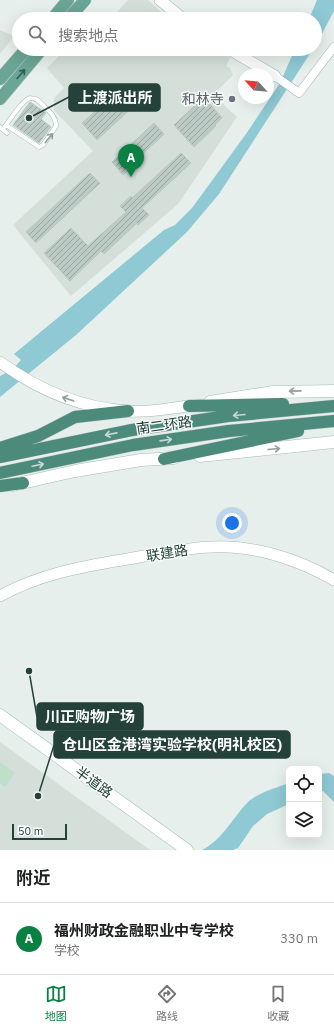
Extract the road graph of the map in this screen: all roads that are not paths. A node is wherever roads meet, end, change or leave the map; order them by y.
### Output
1 (68, 0) edge
2 (84, 0) edge
3 (160, 0) edge
4 (58, 12) edge
5 (74, 12) edge
6 (175, 12) edge
7 (334, 47) edge
8 (20, 56) edge
9 (36, 56) edge
10 (241, 56) edge
11 (275, 76) joint
12 (0, 79) edge
13 (0, 99) edge
14 (6, 125) junction
15 (1, 128) edge
16 (7, 133) dead end
17 (0, 362) edge
18 (334, 391) edge
19 (334, 405) edge
20 (189, 406) junction
21 (128, 411) junction
22 (334, 422) edge
23 (334, 442) edge
24 (0, 448) edge
25 (0, 457) edge
26 (164, 459) junction
27 (0, 473) edge
28 (24, 483) joint
29 (0, 487) edge
30 (334, 580) edge
31 (0, 596) edge
32 (0, 715) edge
33 (0, 725) edge
34 (173, 850) edge
35 (187, 850) edge

1 - 4 main road
2 - 5 main road
3 - 6 street
7 - 11 street
8 - 12 main road
13 -> 9 main road
10 - 11 street
14 -> 14 lane
14 - 15 lane
15 - 16 lane
21 -> 17 street
18 -> 20 main road
19 - 20 highway
19 -> 25 highway, 南二环路
20 - 21 street
21 - 24 highway
22 - 26 highway
27 -> 22 highway, 南二环路
26 -> 23 main road
26 - 28 main road
28 - 29 highway
30 - 31 street, 联建路
32 - 35 main road, 半道路
33 - 34 main road, 半道路

